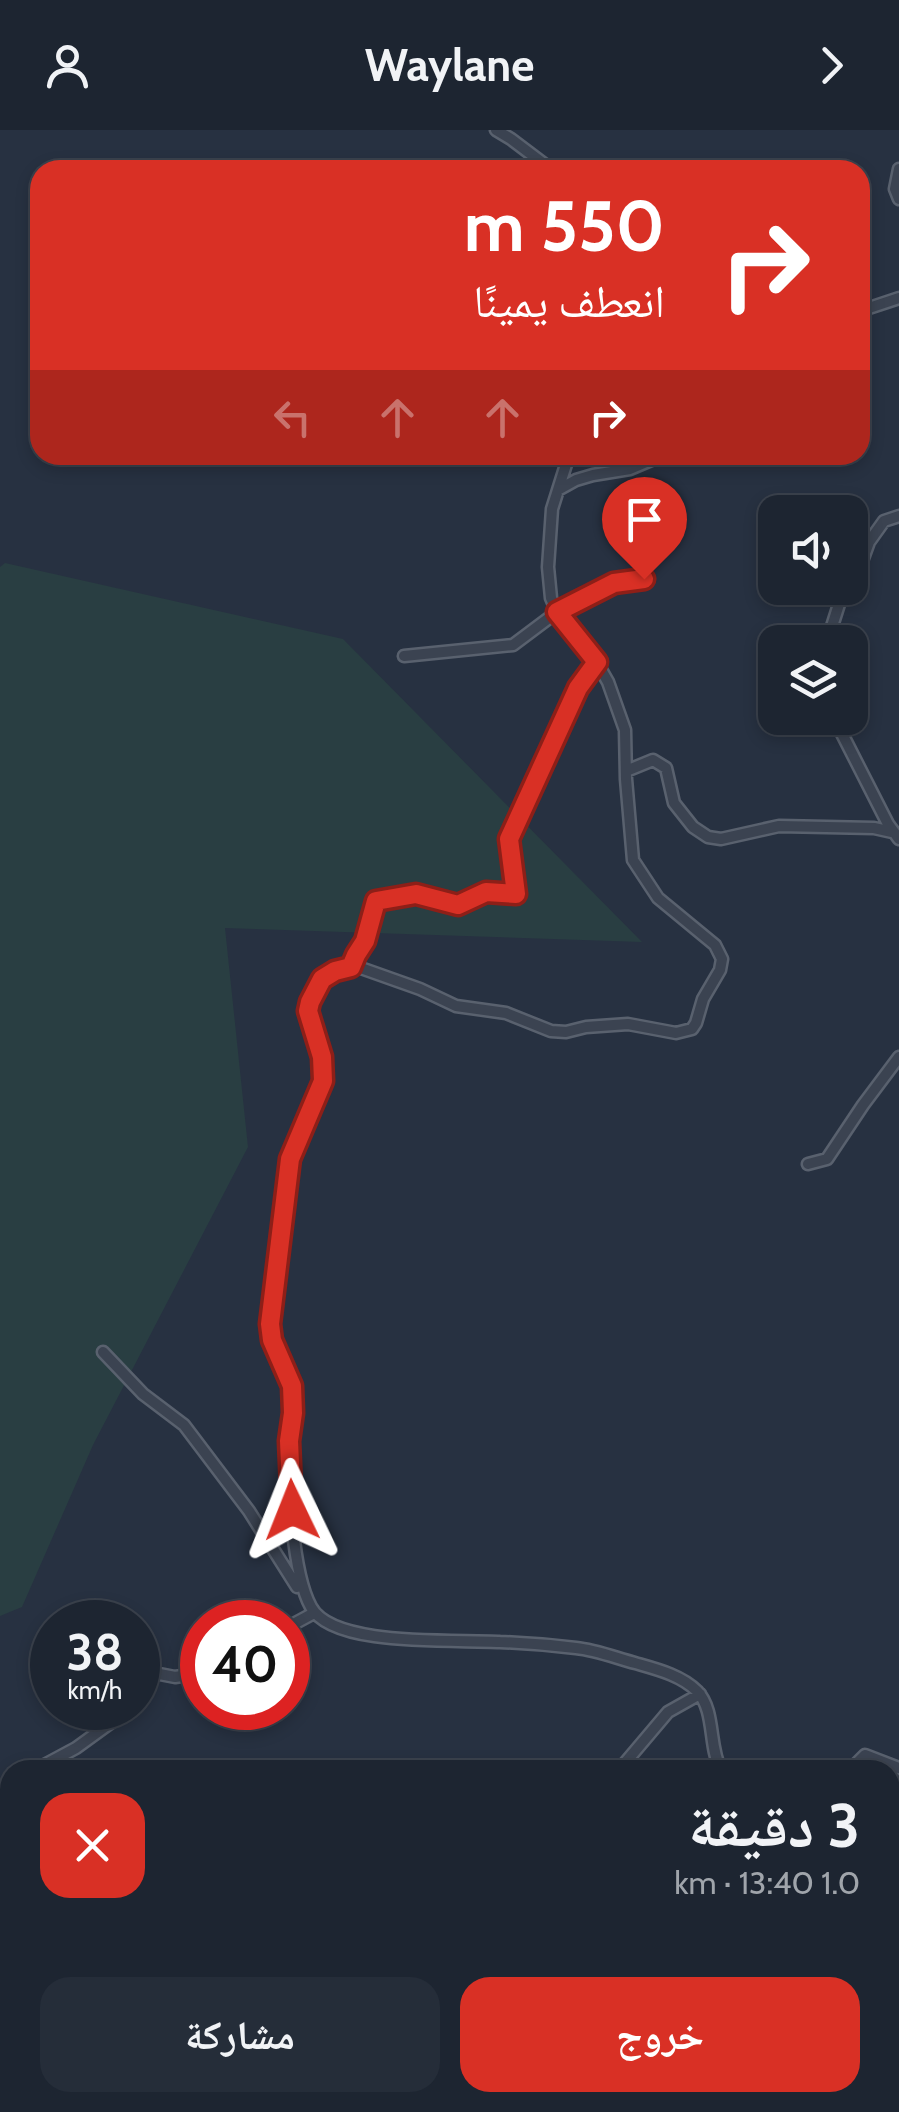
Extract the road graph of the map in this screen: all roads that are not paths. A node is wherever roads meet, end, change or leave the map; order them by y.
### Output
1 (496, 130) edge
2 (539, 160) edge
3 (899, 169) edge
4 (899, 199) edge
5 (899, 298) edge
6 (870, 308) edge
7 (566, 465) edge
8 (639, 465) edge
9 (558, 490) junction
10 (899, 516) edge
11 (644, 579) dead end
12 (557, 612) junction
13 (832, 625) edge
14 (404, 656) dead end
15 (597, 662) junction
16 (843, 735) edge
17 (626, 771) junction
18 (896, 835) edge
19 (351, 967) junction
20 (899, 1057) edge
21 (808, 1164) dead end
22 (103, 1352) dead end
23 (311, 1609) junction
24 (700, 1694) junction
25 (101, 1730) edge
26 (54, 1760) edge
27 (627, 1760) edge
28 (716, 1760) edge

1 - 2 street
3 - 4 street
5 - 6 street
7 - 9 street
8 - 9 street
9 - 12 street
10 - 13 street
11 - 12 street
12 - 14 street
12 - 15 street
15 - 17 street
15 - 19 street
16 - 18 street
17 - 18 street
17 - 19 street
19 - 23 street
20 - 21 street
22 - 23 street
23 - 24 street
24 - 27 street
24 - 28 street
25 - 26 street

